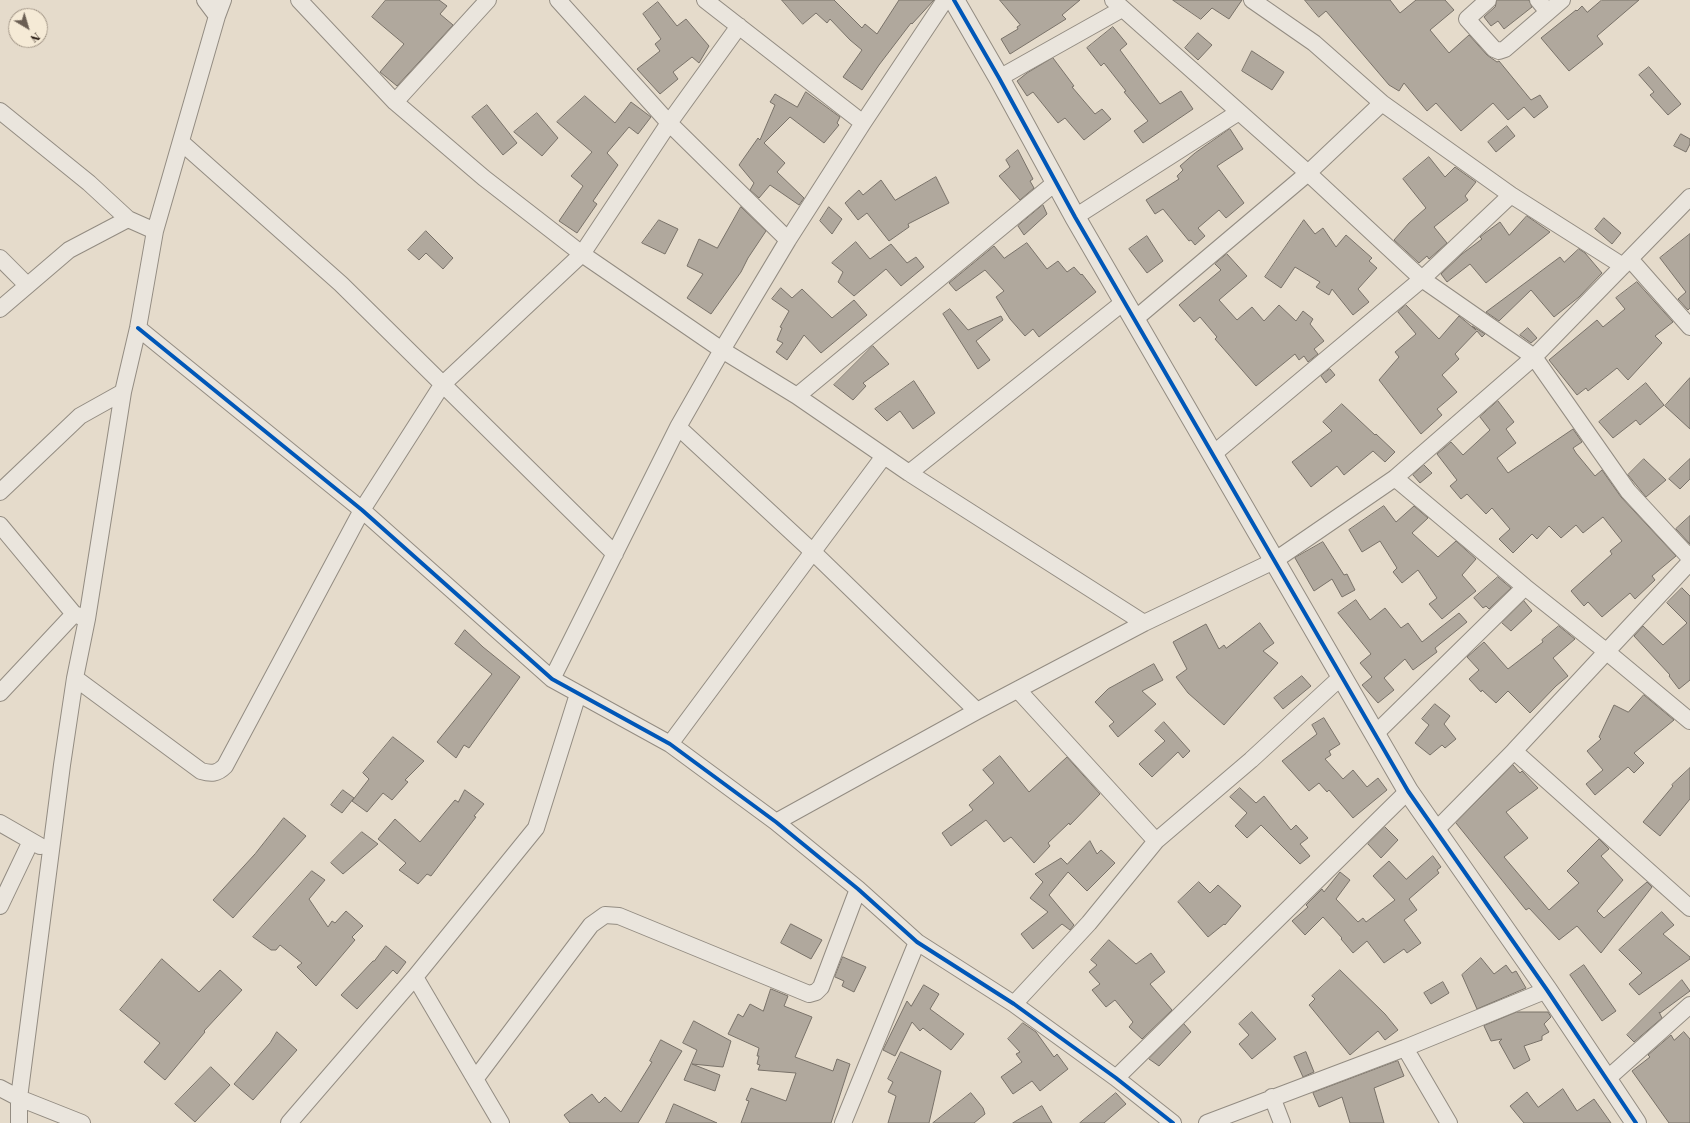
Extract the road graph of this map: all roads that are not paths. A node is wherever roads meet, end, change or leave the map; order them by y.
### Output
1 (205, 0) edge
2 (223, 0) edge
3 (299, 0) edge
4 (488, 0) edge
5 (558, 0) edge
6 (705, 0) edge
7 (945, 0) edge
8 (954, 0) edge
9 (1252, 0) edge
10 (1488, 0) edge
11 (1562, 0) edge
12 (1118, 4) edge
13 (1543, 6) edge
14 (217, 16) junction
15 (739, 26) junction
16 (999, 78) junction
17 (395, 102) junction
18 (1382, 103) junction
19 (0, 110) edge
20 (1239, 112) junction
21 (669, 123) junction
22 (863, 123) junction
23 (181, 142) junction
24 (1308, 172) junction
25 (1056, 182) junction
26 (1511, 195) junction
27 (1690, 197) edge
28 (1075, 217) junction
29 (128, 219) junction
30 (155, 231) junction
31 (788, 240) junction
32 (582, 254) junction
33 (0, 258) edge
34 (1627, 263) junction
35 (1422, 279) junction
36 (27, 285) junction
37 (1125, 301) junction
38 (0, 309) edge
39 (1135, 319) junction
40 (1690, 327) edge
41 (138, 328) junction
42 (722, 350) junction
43 (1534, 357) junction
44 (442, 385) junction
45 (123, 392) junction
46 (797, 396) junction
47 (678, 427) junction
48 (1212, 455) junction
49 (884, 456) junction
50 (909, 473) junction
51 (1395, 478) junction
52 (0, 492) edge
53 (362, 510) junction
54 (0, 525) edge
55 (813, 552) junction
56 (615, 554) junction
57 (1690, 558) edge
58 (1274, 562) junction
59 (1690, 562) edge
60 (1525, 587) junction
61 (81, 617) junction
62 (1144, 623) junction
63 (1608, 652) junction
64 (1341, 677) junction
65 (75, 678) junction
66 (552, 679) junction
67 (1018, 690) junction
68 (0, 693) edge
69 (578, 694) junction
70 (978, 711) junction
71 (1690, 721) edge
72 (1374, 735) junction
73 (670, 744) junction
74 (1514, 751) junction
75 (1408, 791) junction
76 (776, 822) junction
77 (0, 823) edge
78 (1435, 831) junction
79 (31, 841) junction
80 (1156, 841) junction
81 (50, 851) junction
82 (858, 889) junction
83 (0, 906) edge
84 (1690, 908) edge
85 (918, 942) junction
86 (415, 977) junction
87 (1547, 990) junction
88 (1014, 1004) junction
89 (1690, 1005) edge
90 (1405, 1048) junction
91 (476, 1078) junction
92 (1116, 1078) junction
93 (1607, 1079) junction
94 (0, 1088) edge
95 (1272, 1097) junction
96 (19, 1098) junction
97 (19, 1123) edge
98 (82, 1123) edge
99 (289, 1123) edge
100 (501, 1123) edge
101 (843, 1123) edge
102 (1173, 1123) edge
103 (1207, 1123) edge
104 (1282, 1123) edge
105 (1449, 1123) edge
106 (1636, 1123) edge

1 - 14 street
2 - 14 street
3 - 17 street
4 - 17 street
5 - 21 street
6 - 15 street
7 - 22 street
8 - 16 street
9 - 18 street
10 - 13 street
11 - 13 street
12 - 16 street
12 - 20 street
14 - 23 street
15 - 21 street
15 - 22 street
16 - 25 street
17 - 32 street
18 - 24 street
18 - 26 street
19 - 29 street
20 - 24 street
20 - 28 street
21 - 31 street
21 - 32 street
22 - 31 street
23 - 30 street
23 - 44 street
24 - 35 street
24 - 39 street
25 - 28 street
25 - 46 street
26 - 34 street
26 - 35 street
27 - 34 street
28 - 37 street
29 - 30 street
29 - 36 street
30 - 41 street
31 - 42 street
32 - 42 street
32 - 44 street
33 - 36 street
34 - 40 street
34 - 43 street
35 - 43 street
35 - 48 street
36 - 38 street
37 - 39 street
37 - 50 street
39 - 48 street
41 - 45 street
41 - 53 street
42 - 46 street
42 - 47 street
43 - 51 street
43 - 57 street
44 - 53 street
44 - 56 street
45 - 52 street
45 - 61 street
46 - 49 street
47 - 55 street
47 - 56 street
48 - 58 street
49 - 50 street
49 - 55 street
50 - 62 street
51 - 58 street
51 - 60 street
53 - 65 street
53 - 66 street
54 - 61 street
55 - 70 street
55 - 73 street
56 - 66 street
58 - 62 street
58 - 64 street
59 - 63 street
60 - 63 street
60 - 72 street
61 - 65 street
61 - 68 street
62 - 67 street
63 - 71 street
63 - 74 street
64 - 72 street
64 - 80 street
65 - 81 street
66 - 69 street
67 - 70 street
67 - 80 street
69 - 73 street
69 - 86 street
70 - 76 street
72 - 75 street
73 - 76 street
74 - 78 street
74 - 84 street
75 - 78 street
75 - 92 street
76 - 82 street
77 - 79 street
78 - 87 street
79 - 81 street
79 - 83 street
80 - 88 street
81 - 96 street
82 - 85 street
82 - 91 street
85 - 88 street
85 - 101 street
86 - 91 street
86 - 99 street
87 - 90 street
87 - 93 street
88 - 92 street
89 - 93 street
90 - 95 street
90 - 105 street
91 - 100 street
92 - 102 street
93 - 106 street
94 - 96 street
95 - 103 street
95 - 104 street
96 - 97 street
96 - 98 street

